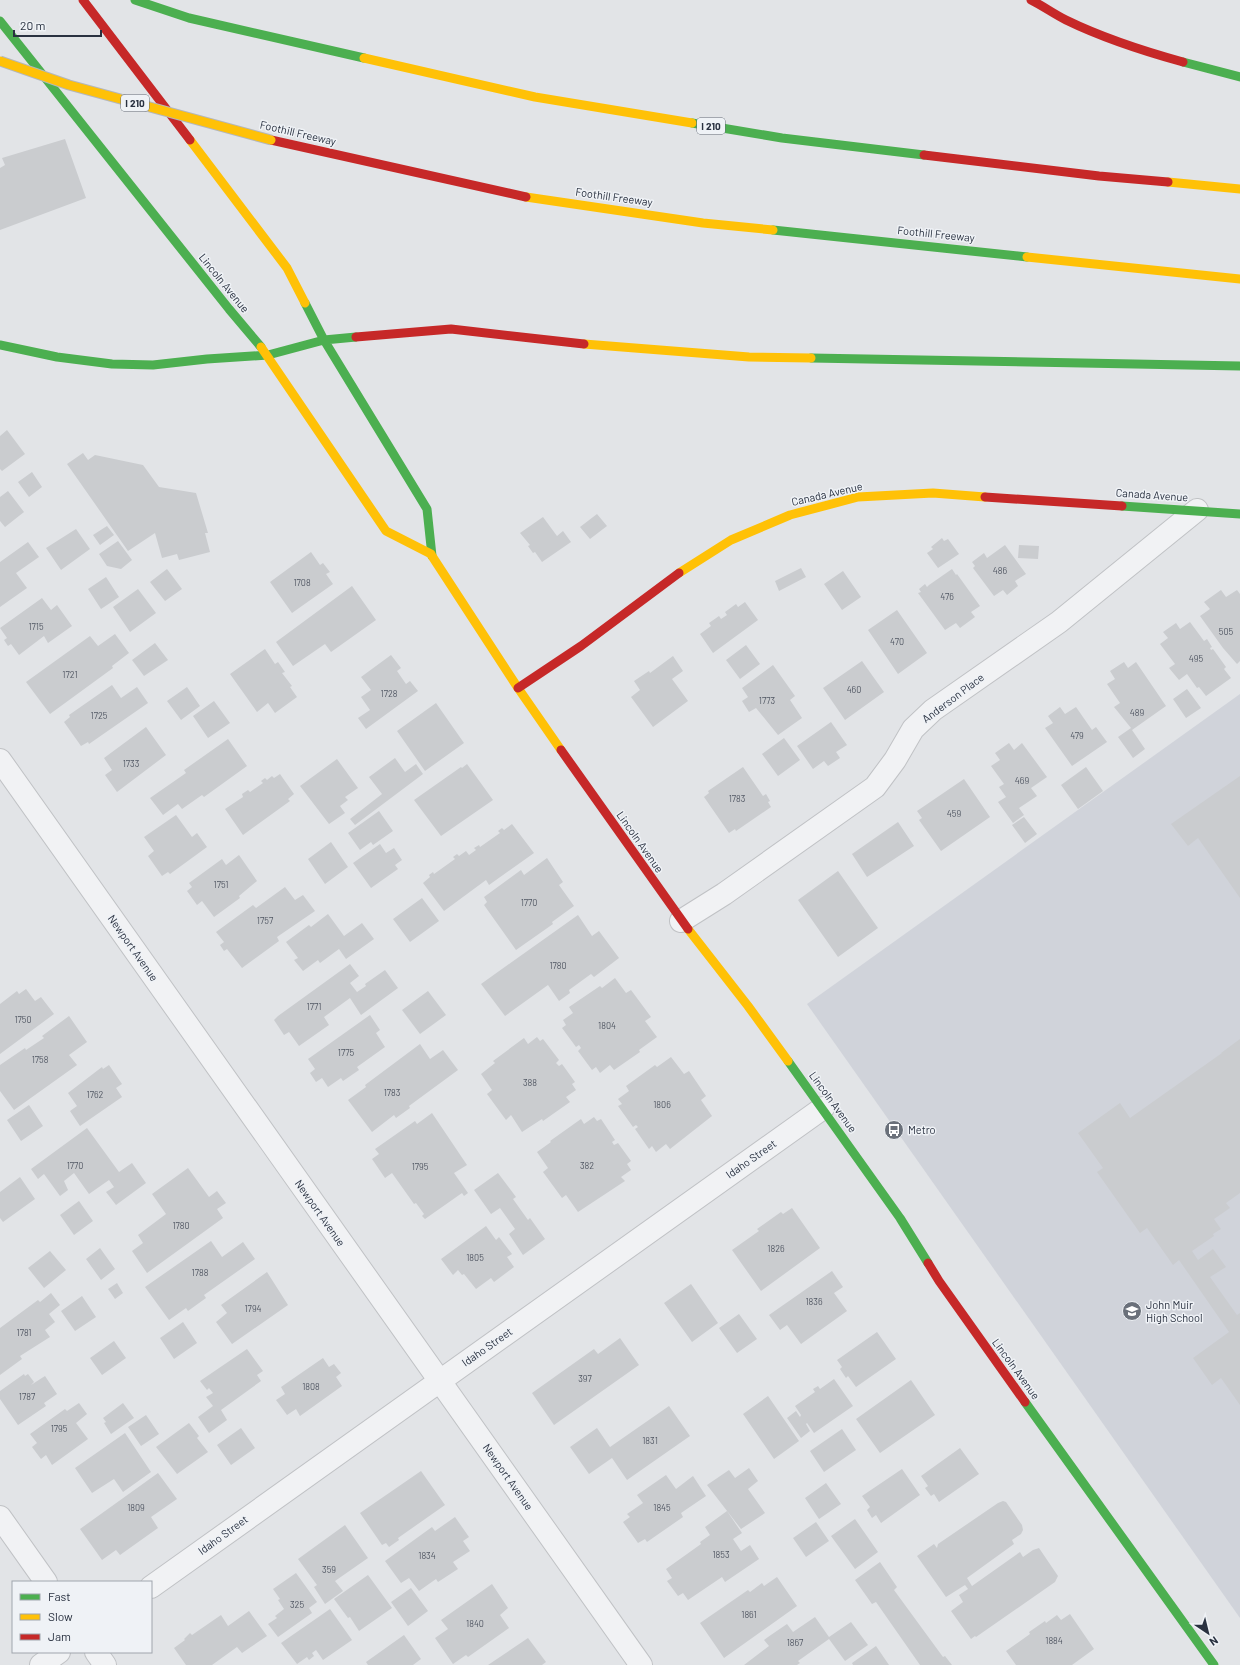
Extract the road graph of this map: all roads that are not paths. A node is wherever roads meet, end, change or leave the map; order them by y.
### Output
1 (83, 0) edge
2 (135, 0) edge
3 (1032, 0) edge
4 (0, 21) edge
5 (0, 61) edge
6 (1240, 77) edge
7 (1240, 189) edge
8 (1240, 279) edge
9 (324, 340) junction
10 (0, 345) edge
11 (268, 355) junction
12 (1240, 366) edge
13 (1197, 510) junction
14 (1240, 514) edge
15 (431, 554) junction
16 (518, 688) junction
17 (0, 760) edge
18 (681, 921) junction
19 (823, 1108) junction
20 (440, 1380) junction
21 (0, 1517) edge
22 (45, 1581) edge
23 (152, 1586) edge
24 (58, 1653) edge
25 (97, 1653) edge
26 (41, 1665) edge
27 (105, 1665) edge
28 (641, 1665) edge
29 (1214, 1665) edge

1 - 9 main road, Lincoln Avenue
2 - 7 main road, I 210
3 - 6 main road
4 - 11 main road, Lincoln Avenue
5 - 8 main road, Foothill Freeway / I 210, bridge
9 - 11 main road
9 - 12 main road
9 - 15 main road, Lincoln Avenue
10 - 11 main road
11 - 15 main road, Lincoln Avenue
13 - 14 main road, Canada Avenue
13 - 16 main road, Canada Avenue
13 - 18 street, Anderson Place
15 - 16 main road, Lincoln Avenue
16 - 18 main road, Lincoln Avenue
17 - 20 street, Newport Avenue
18 - 19 main road, Lincoln Avenue
19 - 20 street, Idaho Street
19 - 29 main road, Lincoln Avenue
20 - 23 street, Idaho Street
20 - 28 street, Newport Avenue
21 - 22 street
24 - 26 street
25 - 27 street

